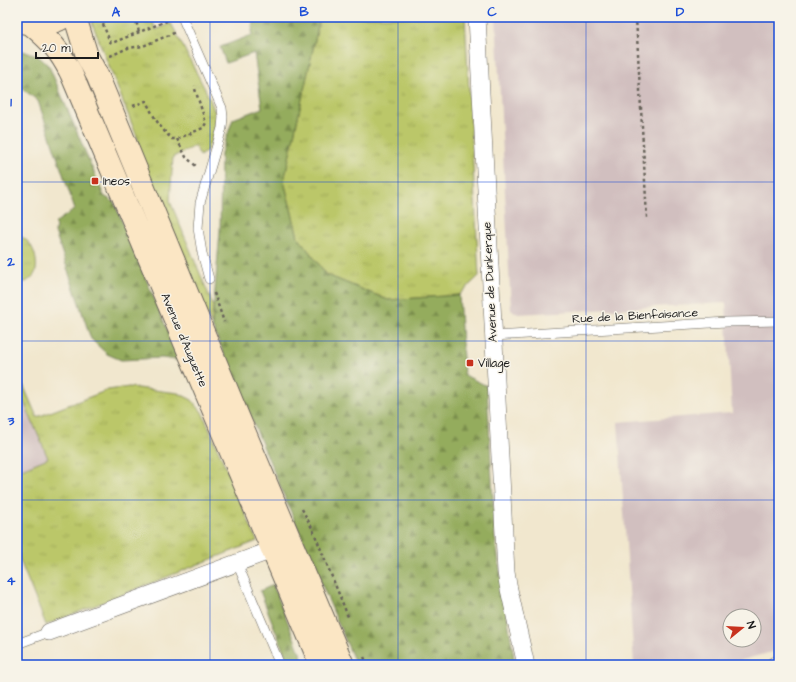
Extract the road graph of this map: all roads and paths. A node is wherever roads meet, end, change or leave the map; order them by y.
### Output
1 (64, 17) edge
2 (75, 17) edge
3 (135, 17) edge
4 (182, 17) edge
5 (477, 17) edge
6 (636, 17) edge
7 (171, 20) dead end
8 (25, 23) edge
9 (103, 24) dead end
10 (187, 28) junction
11 (140, 32) junction
12 (109, 57) dead end
13 (208, 78) junction
14 (128, 108) dead end
15 (177, 139) junction
16 (209, 173) junction
17 (647, 218) dead end
18 (209, 279) dead end
19 (779, 320) edge
20 (493, 336) junction
21 (272, 550) junction
22 (237, 563) junction
23 (49, 632) joint
24 (17, 644) edge
25 (779, 664) edge
26 (280, 665) edge
27 (321, 665) edge
28 (343, 665) edge
29 (526, 665) edge
30 (775, 665) edge

1 - 8 main road
2 - 28 main road, Avenue d'Auguette
3 - 11 path
4 - 10 lane
5 - 20 street, Avenue de Dunkerque
6 - 17 path
7 - 11 path
8 - 21 main road, Avenue d'Auguette
9 - 11 path
10 - 12 path
10 - 13 lane
13 - 15 path
13 - 16 lane
14 - 15 path
15 - 16 path
16 - 18 lane
19 - 20 lane, Rue de la Bienfaisance
20 - 29 street, Avenue de Dunkerque
21 - 22 street
21 - 27 main road, Avenue d'Auguette
22 - 23 street
22 - 26 lane
23 - 24 lane
25 - 30 street

